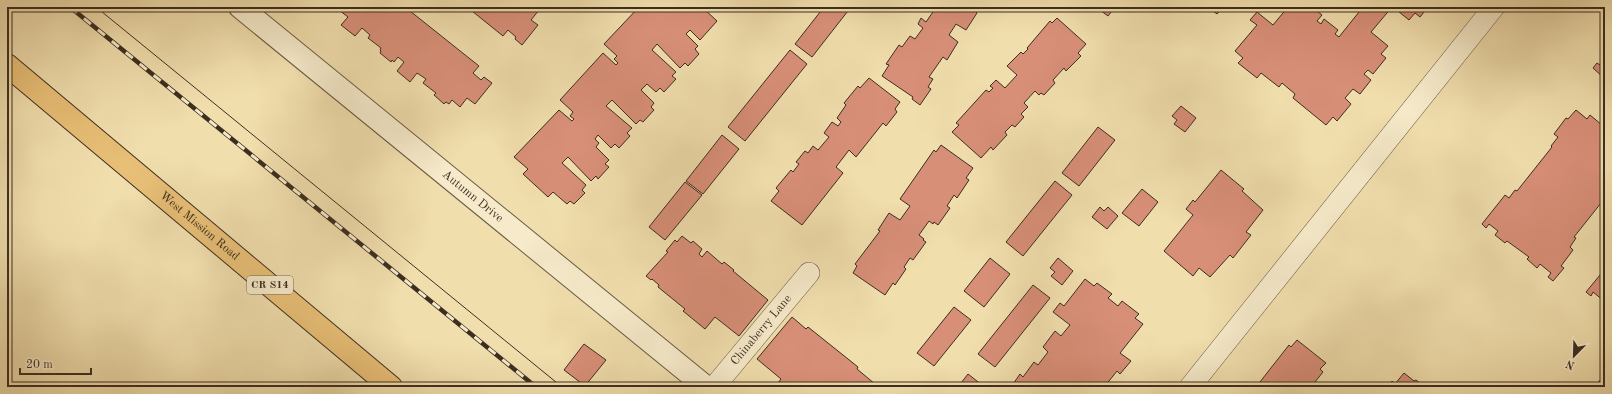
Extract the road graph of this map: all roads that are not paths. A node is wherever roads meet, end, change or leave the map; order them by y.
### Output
1 (1494, 7) edge
2 (246, 9) edge
3 (7, 66) edge
4 (809, 273) dead end
5 (391, 387) edge
6 (706, 387) edge
7 (714, 387) edge
8 (1190, 387) edge

1 - 8 street
2 - 6 street, Autumn Drive
3 - 5 main road, West Mission Road / CR S14
4 - 7 street, Chinaberry Lane

